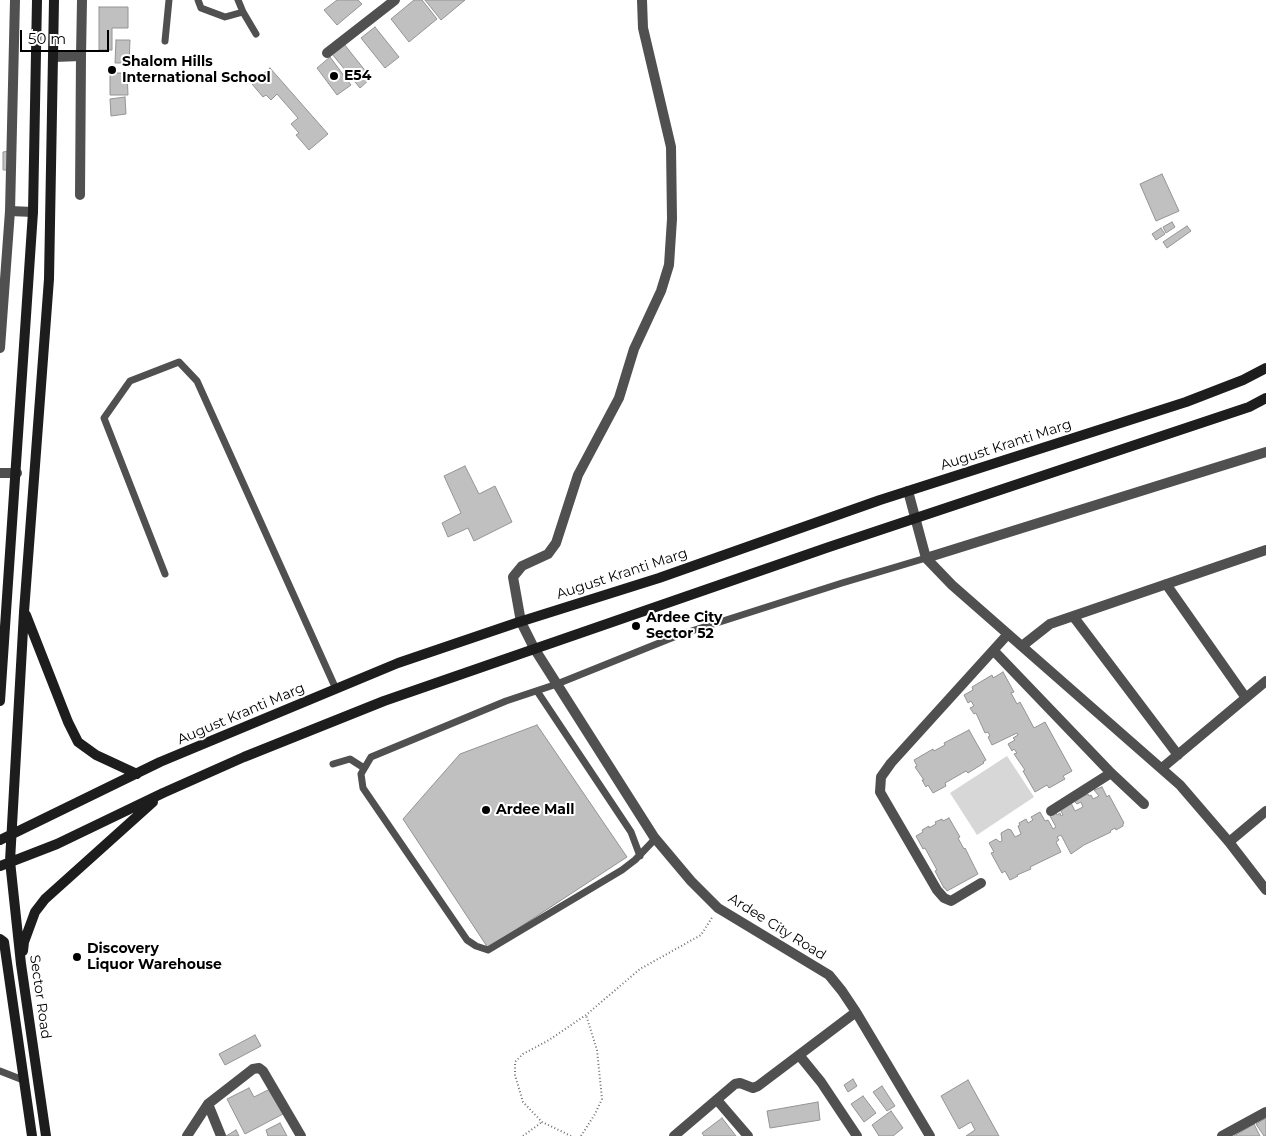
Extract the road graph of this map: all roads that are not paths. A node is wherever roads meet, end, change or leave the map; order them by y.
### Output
1 (15, 0) edge
2 (37, 0) edge
3 (54, 0) edge
4 (82, 0) edge
5 (168, 0) edge
6 (198, 0) edge
7 (238, 0) edge
8 (395, 0) edge
9 (642, 0) edge
10 (383, 4) edge
11 (243, 12) junction
12 (256, 34) dead end
13 (164, 41) dead end
14 (327, 53) dead end
15 (81, 56) junction
16 (54, 57) junction
17 (80, 195) dead end
18 (4, 210) edge
19 (33, 212) junction
20 (0, 348) edge
21 (1266, 368) edge
22 (1265, 400) edge
23 (1266, 452) edge
24 (0, 473) edge
25 (17, 473) junction
26 (908, 492) junction
27 (914, 518) junction
28 (1266, 550) edge
29 (926, 558) junction
30 (165, 574) dead end
31 (1166, 584) junction
32 (24, 612) junction
33 (1073, 616) junction
34 (521, 622) junction
35 (1008, 634) junction
36 (1022, 646) junction
37 (534, 648) junction
38 (994, 651) junction
39 (1266, 681) edge
40 (557, 684) junction
41 (336, 689) junction
42 (537, 691) junction
43 (1246, 698) junction
44 (0, 702) edge
45 (1178, 754) junction
46 (333, 764) dead end
47 (364, 768) junction
48 (1162, 768) junction
49 (1112, 773) junction
50 (137, 774) junction
51 (163, 793) junction
52 (1144, 804) dead end
53 (1051, 811) dead end
54 (1266, 811) edge
55 (11, 836) junction
56 (655, 839) junction
57 (0, 840) edge
58 (1229, 842) junction
59 (640, 856) junction
60 (10, 861) junction
61 (0, 866) edge
62 (982, 883) dead end
63 (1266, 890) edge
64 (0, 939) edge
65 (21, 964) junction
66 (856, 1012) junction
67 (800, 1055) junction
68 (0, 1071) edge
69 (23, 1080) junction
70 (717, 1100) junction
71 (208, 1104) junction
72 (1266, 1112) edge
73 (32, 1136) edge
74 (46, 1136) edge
75 (187, 1136) edge
76 (221, 1136) edge
77 (301, 1136) edge
78 (674, 1136) edge
79 (748, 1136) edge
80 (857, 1136) edge
81 (930, 1136) edge
82 (1222, 1136) edge

1 - 18 street
2 - 19 main road
3 - 16 main road, Sector Road
4 - 15 street
5 - 13 lane
6 - 11 lane
7 - 11 lane
8 - 10 street
9 - 34 street, Ardee City Road
10 - 14 street
11 - 12 lane
15 - 16 street
15 - 17 street
16 - 32 main road, Sector Road
18 - 19 street
18 - 20 street
19 - 25 main road
21 - 26 main road, August Kranti Marg
22 - 27 main road
23 - 29 street
24 - 25 street
25 - 44 main road
26 - 27 street
26 - 34 main road, August Kranti Marg
27 - 29 street
27 - 37 main road
28 - 31 street
29 - 35 street
29 - 40 lane
30 - 41 lane
31 - 33 street
31 - 43 street
32 - 50 main road
32 - 55 main road, Sector Road
33 - 36 street
33 - 45 street
34 - 37 street, Ardee City Road
34 - 41 main road, August Kranti Marg
35 - 36 street
35 - 38 street
36 - 48 street
37 - 40 street, Ardee City Road
37 - 51 main road
38 - 49 street
38 - 62 street
39 - 43 street
40 - 42 lane
40 - 56 street, Ardee City Road
41 - 50 main road, August Kranti Marg
42 - 47 lane
42 - 59 lane
43 - 45 street
45 - 48 street
46 - 47 lane
47 - 59 lane
48 - 58 street
49 - 52 street
49 - 53 street
50 - 55 main road, August Kranti Marg
51 - 60 main road
51 - 65 main road
54 - 58 street
55 - 57 main road, August Kranti Marg
55 - 60 main road, Sector Road
56 - 59 lane
56 - 66 street, Ardee City Road
58 - 63 street
60 - 61 main road
60 - 65 main road, Sector Road
64 - 69 main road, Sector Road
65 - 74 main road, Sector Road
66 - 67 street
66 - 81 street, Ardee City Road
67 - 70 street
67 - 80 street
68 - 69 lane
69 - 73 main road, Sector Road
70 - 78 street
70 - 79 street
71 - 75 street
71 - 76 street
71 - 77 street
72 - 82 street

